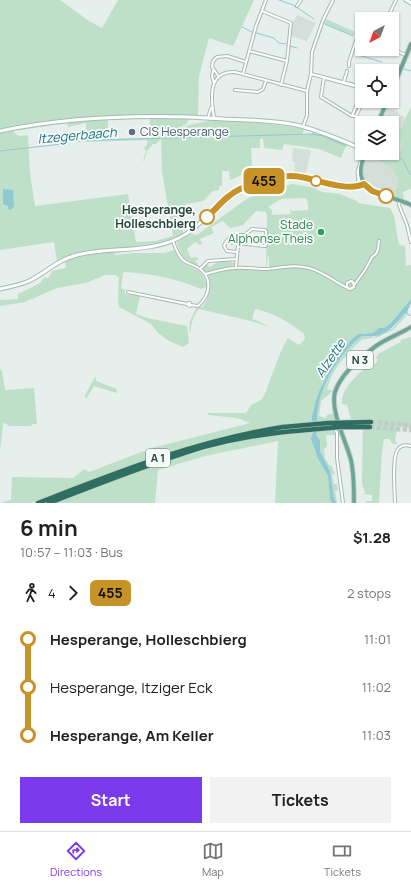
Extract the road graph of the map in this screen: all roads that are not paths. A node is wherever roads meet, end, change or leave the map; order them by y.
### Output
1 (266, 0) edge
2 (301, 0) edge
3 (333, 0) edge
4 (396, 0) edge
5 (406, 0) edge
6 (411, 3) edge
7 (297, 6) dead end
8 (262, 11) junction
9 (390, 12) edge
10 (355, 43) edge
11 (411, 44) edge
12 (249, 51) junction
13 (399, 52) edge
14 (407, 55) junction
15 (287, 61) junction
16 (246, 62) junction
17 (350, 66) dead end
18 (214, 70) junction
19 (347, 71) dead end
20 (243, 74) junction
21 (311, 74) junction
22 (399, 74) edge
23 (219, 76) junction
24 (324, 77) junction
25 (266, 80) junction
26 (214, 82) junction
27 (344, 83) junction
28 (281, 84) junction
29 (355, 85) edge
30 (235, 90) dead end
31 (308, 91) junction
32 (212, 107) junction
33 (355, 108) edge
34 (360, 108) edge
35 (352, 116) junction
36 (208, 118) junction
37 (214, 118) junction
38 (303, 127) junction
39 (0, 131) edge
40 (355, 146) edge
41 (361, 162) joint
42 (363, 183) junction
43 (356, 185) junction
44 (400, 201) junction
45 (409, 204) edge
46 (238, 235) junction
47 (173, 241) junction
48 (379, 241) dead end
49 (226, 242) junction
50 (411, 242) edge
51 (238, 244) junction
52 (237, 252) junction
53 (236, 259) junction
54 (201, 268) dead end
55 (236, 268) junction
56 (205, 274) junction
57 (338, 283) junction
58 (347, 283) junction
59 (355, 284) junction
60 (0, 289) edge
61 (349, 289) junction
62 (128, 292) dead end
63 (411, 327) edge
64 (340, 424) junction
65 (370, 425) tunnel mouth
66 (284, 429) junction
67 (411, 446) edge
68 (38, 503) edge
69 (49, 503) edge
70 (343, 503) edge
71 (354, 503) edge
72 (395, 503) edge

1 - 8 street
2 - 7 street
3 - 21 street
4 - 9 street
5 - 6 main road
8 - 12 street
8 - 15 street
10 - 17 street
11 - 14 main road
12 - 15 street
12 - 16 street
13 - 14 street
14 - 22 main road
15 - 28 street
16 - 18 street
16 - 20 street
18 - 23 street
18 - 26 street
19 - 27 street
20 - 23 street
20 - 25 street
21 - 24 street
21 - 31 street
23 - 26 street
24 - 27 street
24 - 35 street
25 - 28 street
25 - 30 street
26 - 32 street
27 - 29 street
28 - 31 street
31 - 38 street
32 - 36 street
32 - 37 street
33 - 35 street
34 - 35 street
36 - 37 main road
36 - 39 main road
37 - 38 main road
38 - 40 main road
41 - 42 main road
41 - 43 main road
42 - 43 main road
42 - 44 main road
43 - 47 main road
44 - 45 main road
44 - 50 street
46 - 49 street
46 - 51 street
46 - 51 street
47 - 56 street
47 - 60 main road
48 - 59 street
49 - 51 street
49 - 52 street
51 - 52 street
52 - 53 street
53 - 54 street
53 - 55 street
55 - 56 street
55 - 57 street
56 - 62 street
57 - 58 street
57 - 61 street
58 - 59 street
58 - 61 street
59 - 61 street
63 - 64 main road, N 3
64 - 70 street
64 - 71 main road, N 3
65 - 66 highway, A 1, bridge
66 - 68 highway, A 1
66 - 69 highway, A 1
67 - 72 street

